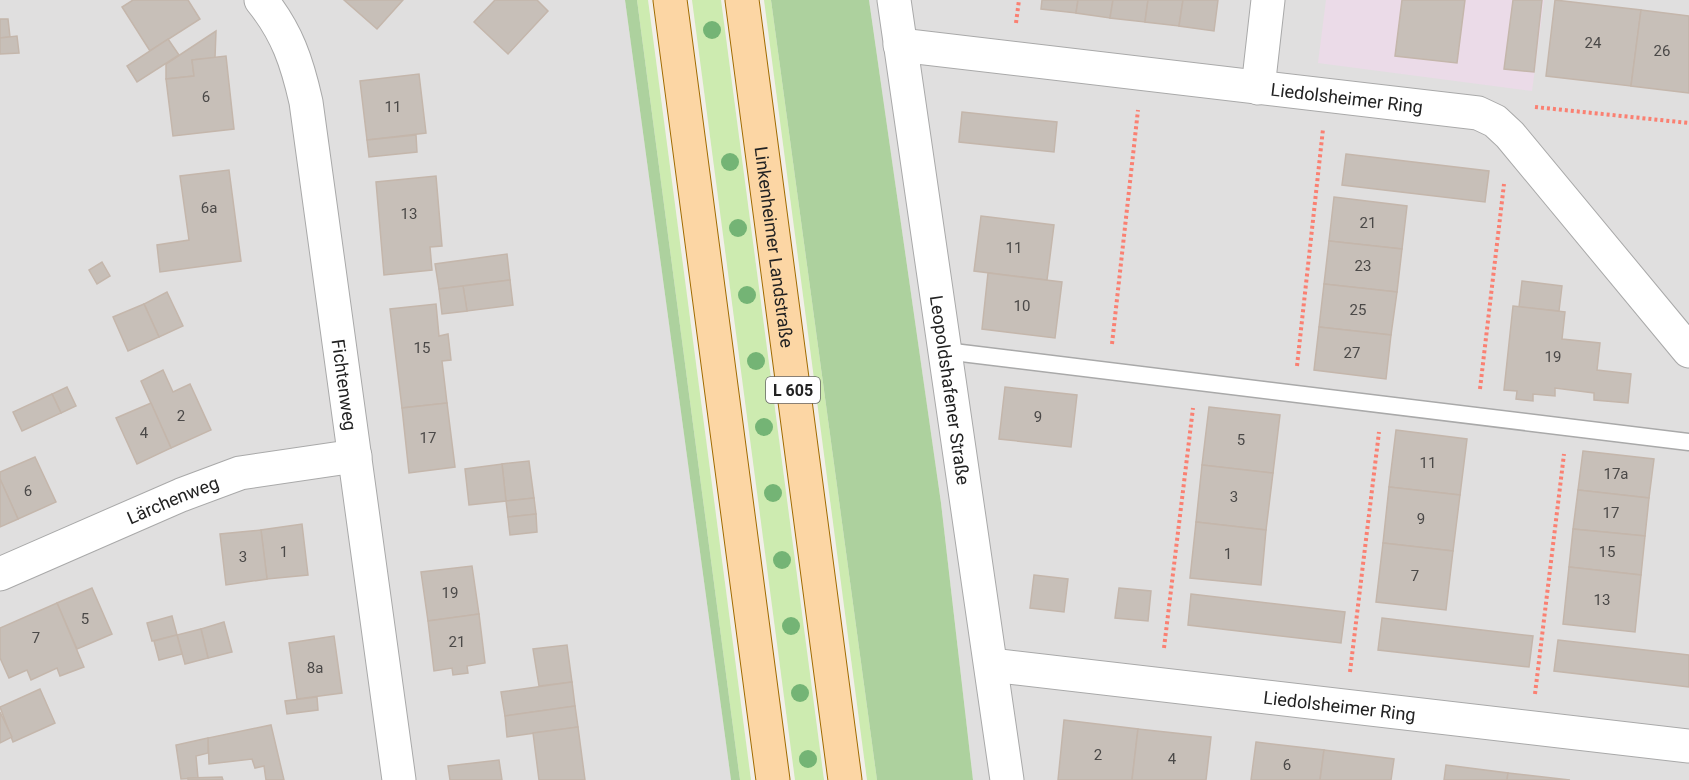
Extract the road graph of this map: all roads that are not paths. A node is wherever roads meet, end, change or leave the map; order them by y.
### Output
1 (261, 0) edge
2 (670, 0) edge
3 (742, 0) edge
4 (894, 0) edge
5 (1268, 0) edge
6 (900, 45) junction
7 (1258, 88) junction
8 (945, 351) junction
9 (1689, 351) edge
10 (1689, 442) edge
11 (355, 456) junction
12 (0, 574) edge
13 (991, 665) junction
14 (1689, 746) edge
15 (399, 780) edge
16 (773, 780) edge
17 (845, 780) edge
18 (1008, 780) edge

1 - 11 street, Fichtenweg
2 - 16 main road
3 - 17 main road, Linkenheimer Landstraße / L 605
4 - 6 street, Leopoldshafener Straße
5 - 7 street
6 - 7 street, Liedolsheimer Ring
6 - 8 street, Leopoldshafener Straße
7 - 9 street, Liedolsheimer Ring
8 - 10 lane
8 - 13 street, Leopoldshafener Straße
11 - 12 street, Lärchenweg
11 - 15 street, Fichtenweg
13 - 14 street, Liedolsheimer Ring
13 - 18 street, Leopoldshafener Straße

